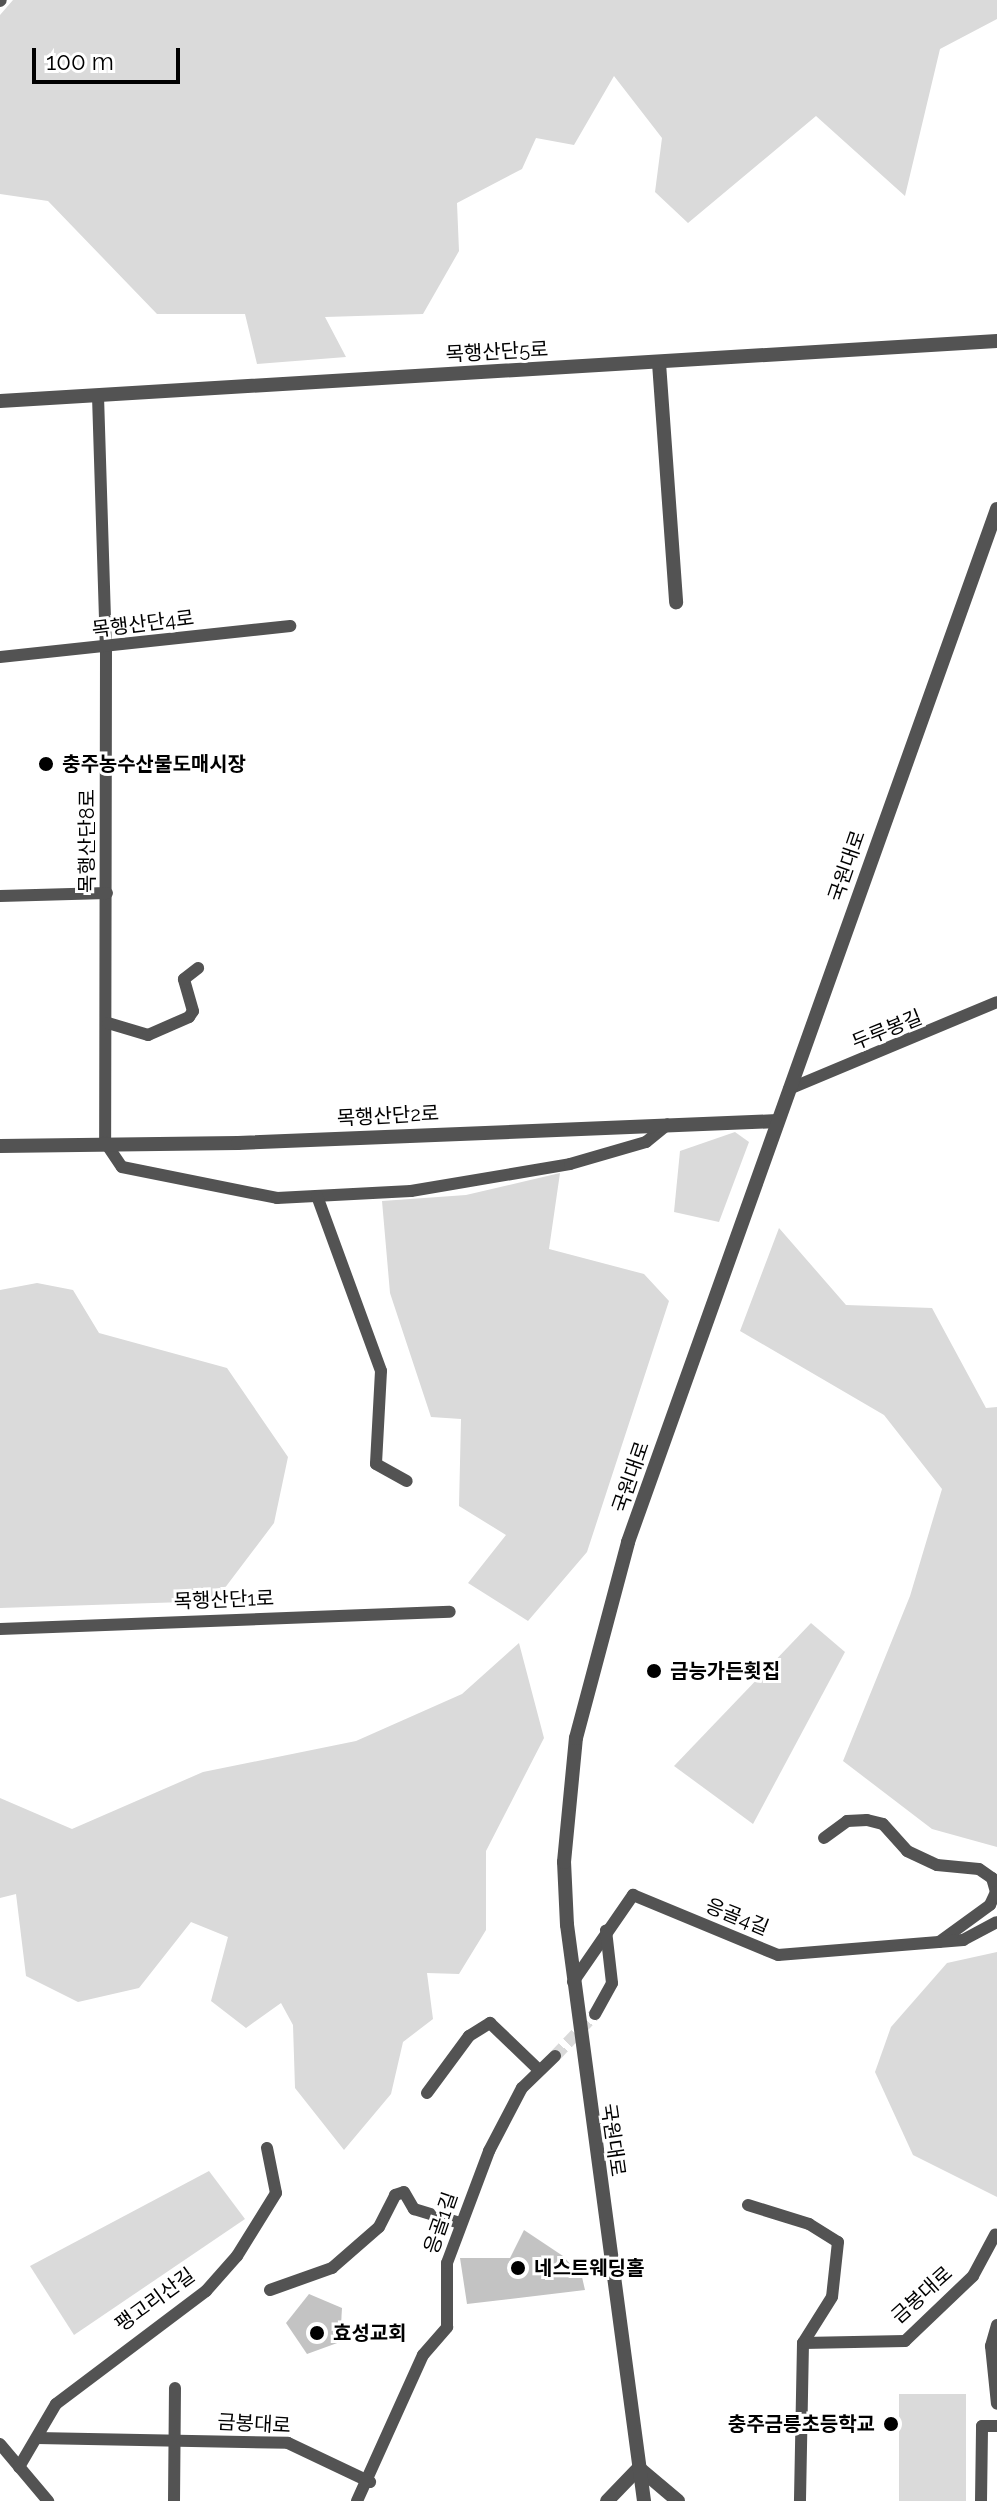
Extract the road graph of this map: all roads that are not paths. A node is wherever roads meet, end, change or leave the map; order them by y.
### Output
1 (997, 341) edge
2 (659, 363) junction
3 (98, 396) junction
4 (0, 401) edge
5 (997, 509) edge
6 (676, 602) dead end
7 (290, 626) dead end
8 (106, 649) junction
9 (0, 657) edge
10 (107, 893) junction
11 (0, 896) edge
12 (198, 968) dead end
13 (997, 1002) edge
14 (108, 1023) junction
15 (789, 1089) junction
16 (778, 1121) junction
17 (668, 1124) junction
18 (105, 1142) junction
19 (0, 1146) edge
20 (317, 1196) junction
21 (407, 1481) dead end
22 (450, 1612) dead end
23 (0, 1629) edge
24 (824, 1838) dead end
25 (997, 1922) edge
26 (606, 1930) junction
27 (936, 1944) junction
28 (573, 1982) junction
29 (595, 2014) tunnel mouth
30 (555, 2056) tunnel mouth
31 (539, 2070) junction
32 (427, 2093) dead end
33 (267, 2148) dead end
34 (748, 2205) dead end
35 (460, 2223) junction
36 (995, 2235) edge
37 (270, 2290) dead end
38 (997, 2325) edge
39 (803, 2343) junction
40 (175, 2388) dead end
41 (997, 2404) edge
42 (997, 2426) edge
43 (37, 2438) junction
44 (175, 2441) junction
45 (0, 2444) edge
46 (19, 2467) junction
47 (639, 2468) junction
48 (370, 2482) junction
49 (48, 2501) edge
50 (174, 2501) edge
51 (357, 2501) edge
52 (607, 2501) edge
53 (644, 2501) edge
54 (678, 2501) edge
55 (800, 2501) edge
56 (981, 2501) edge

1 - 2 street, 목행산단5로
2 - 3 street, 목행산단5로
2 - 6 street
3 - 4 street, 목행산단5로
3 - 8 street, 목행산단8로
5 - 15 street, 국원대로
7 - 8 street, 목행산단4로
8 - 9 street, 목행산단4로
8 - 10 street, 목행산단8로
10 - 11 street
10 - 14 street, 목행산단8로
12 - 14 street
13 - 15 street, 두루봉길
14 - 18 street, 목행산단8로
15 - 16 street, 국원대로
16 - 17 street, 목행산단2로
16 - 28 street, 국원대로
17 - 18 street, 목행산단2로
17 - 20 street
18 - 19 street, 목행산단2로
18 - 20 street
20 - 21 street
22 - 23 street, 목행산단1로
24 - 27 street
25 - 27 street, 응골4길
26 - 27 street, 응골4길
26 - 28 street, 응골4길
26 - 29 street
28 - 47 street, 국원대로
30 - 31 street, 응골1길
31 - 32 street
31 - 35 street, 응골1길
33 - 43 street, 팽고리산길
34 - 39 street
35 - 37 street
35 - 48 street, 응골1길
36 - 39 street, 금봉대로
38 - 41 street
39 - 55 street
40 - 44 street
42 - 56 street
43 - 44 street, 금봉대로
43 - 46 street, 팽고리산길
44 - 48 street, 금봉대로
44 - 50 street
45 - 46 street
46 - 49 street
47 - 52 street
47 - 53 street, 국원대로
47 - 54 street
48 - 51 street, 응골1길

